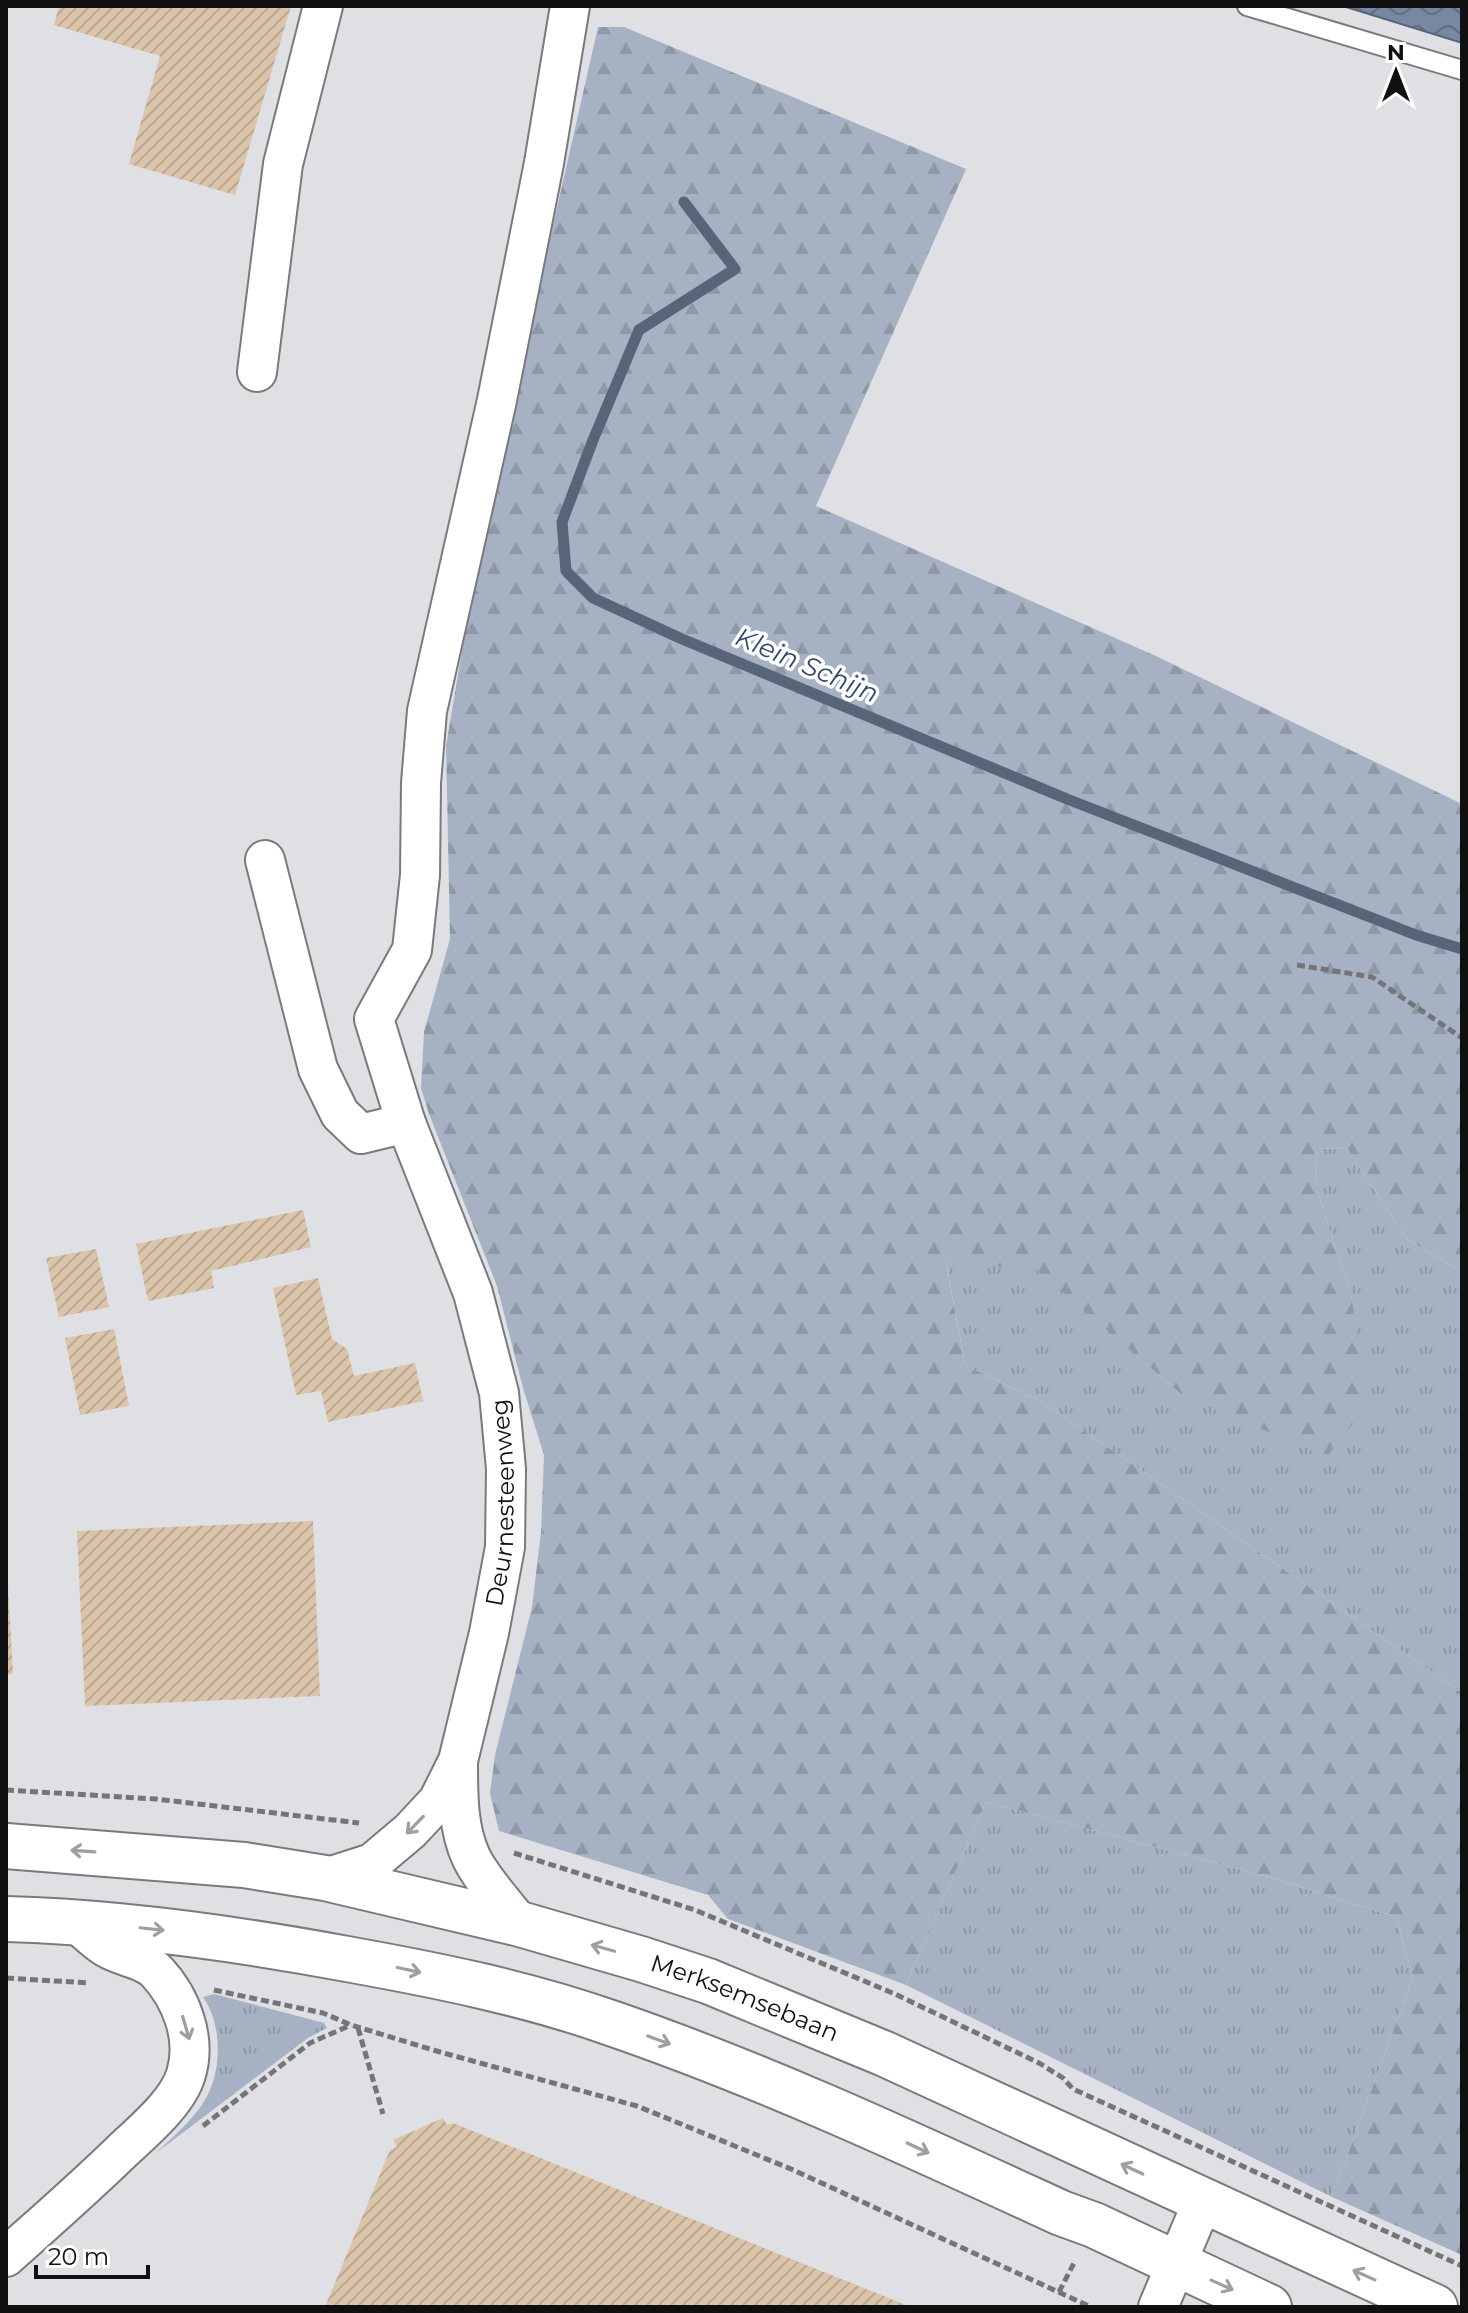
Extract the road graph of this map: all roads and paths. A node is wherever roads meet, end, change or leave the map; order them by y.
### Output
1 (323, 6) edge
2 (570, 6) edge
3 (1247, 6) edge
4 (1462, 70) edge
5 (257, 372) dead end
6 (265, 860) dead end
7 (1297, 965) dead end
8 (1462, 1038) edge
9 (406, 1123) junction
10 (458, 1761) junction
11 (6, 1790) edge
12 (366, 1824) dead end
13 (6, 1846) edge
14 (513, 1852) dead end
15 (325, 1878) junction
16 (6, 1919) edge
17 (74, 1921) junction
18 (520, 1924) junction
19 (6, 1978) edge
20 (95, 1984) dead end
21 (176, 1997) junction
22 (358, 2027) junction
23 (383, 2114) dead end
24 (1203, 2201) junction
25 (6, 2257) edge
26 (1175, 2264) junction
27 (1073, 2265) dead end
28 (1462, 2266) edge
29 (1059, 2292) junction
30 (1091, 2307) edge
31 (1158, 2307) edge
32 (1269, 2307) edge
33 (1435, 2307) edge

1 - 5 street
2 - 9 street, Deurnesteenweg
3 - 4 lane
6 - 9 street
7 - 8 path
9 - 10 street, Deurnesteenweg
10 -> 15 street, Deurnesteenweg
10 - 18 street, Deurnesteenweg
11 - 12 path
15 -> 13 main road, Merksemsebaan
14 - 28 path
15 - 18 main road, Merksemsebaan
16 - 17 main road
17 - 21 street
17 -> 26 main road
24 -> 18 main road, Merksemsebaan
19 - 20 path
21 - 22 path
21 -> 25 street
22 - 23 path
22 - 29 path
24 - 26 street
33 -> 24 main road, Merksemsebaan
26 - 31 street
26 -> 32 main road
27 - 29 path
29 - 30 path

